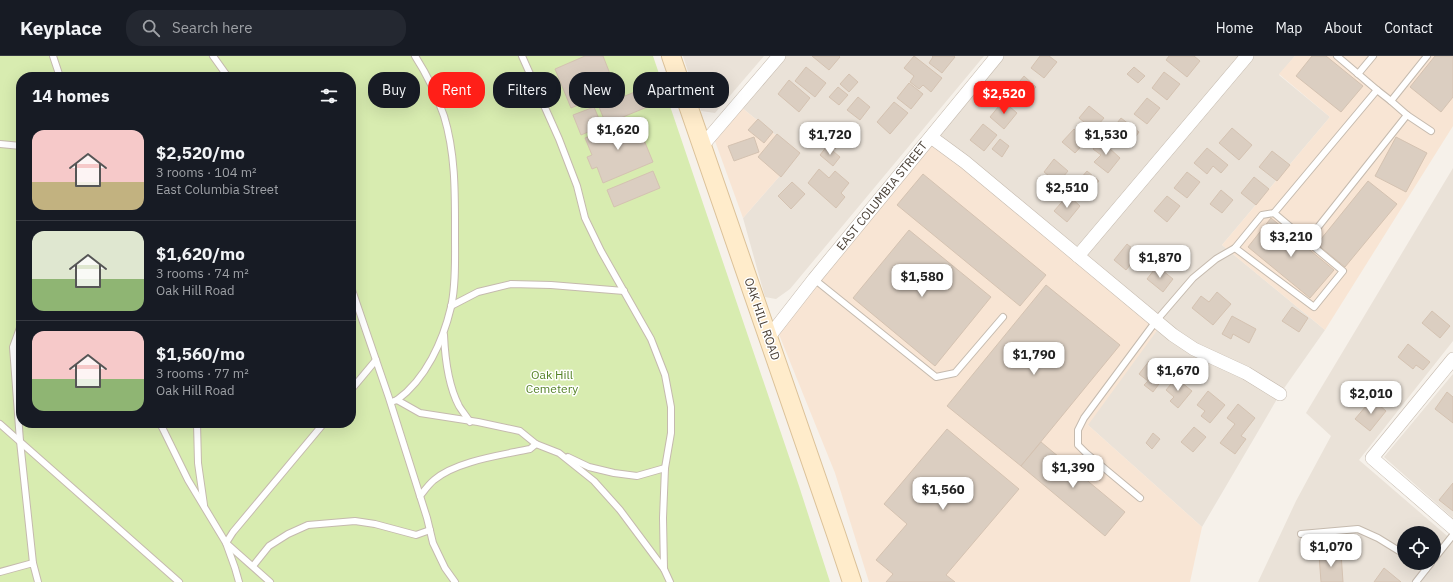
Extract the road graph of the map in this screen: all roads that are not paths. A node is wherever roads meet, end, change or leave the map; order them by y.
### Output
1 (53, 56) edge
2 (213, 56) edge
3 (415, 56) edge
4 (522, 56) edge
5 (671, 56) edge
6 (779, 56) edge
7 (997, 56) edge
8 (1247, 56) edge
9 (1337, 56) edge
10 (1372, 56) edge
11 (1427, 56) edge
12 (58, 72) edge
13 (224, 72) edge
14 (1358, 74) junction
15 (1377, 90) junction
16 (1391, 101) junction
17 (1407, 115) junction
18 (1431, 131) dead end
19 (930, 137) junction
20 (0, 144) edge
21 (16, 146) edge
22 (702, 146) junction
23 (1274, 213) junction
24 (1307, 240) junction
25 (1235, 248) junction
26 (1078, 256) junction
27 (814, 279) junction
28 (624, 291) junction
29 (356, 302) edge
30 (451, 306) junction
31 (1003, 317) dead end
32 (1156, 321) junction
33 (444, 331) junction
34 (768, 338) junction
35 (16, 339) edge
36 (1453, 359) edge
37 (376, 360) junction
38 (356, 384) edge
39 (16, 387) edge
40 (1280, 394) dead end
41 (397, 400) junction
42 (390, 402) junction
43 (470, 422) junction
44 (0, 424) edge
45 (19, 428) edge
46 (162, 428) edge
47 (197, 428) edge
48 (320, 428) edge
49 (20, 441) junction
50 (536, 444) junction
51 (559, 453) junction
52 (665, 468) junction
53 (420, 496) junction
54 (1140, 498) dead end
55 (205, 508) junction
56 (1453, 528) edge
57 (430, 530) junction
58 (1301, 534) dead end
59 (226, 542) junction
60 (1441, 548) edge
61 (1397, 550) edge
62 (33, 563) junction
63 (252, 566) junction
64 (664, 569) junction
65 (1425, 570) edge
66 (0, 572) edge
67 (38, 582) edge
68 (179, 582) edge
69 (239, 582) edge
70 (270, 582) edge
71 (455, 582) edge
72 (670, 582) edge
73 (852, 582) edge
74 (1416, 582) edge

1 - 12 lane
2 - 13 lane
3 - 30 lane
4 - 28 lane
5 - 22 main road, OAK HILL ROAD
6 - 22 street
7 - 19 street, EAST COLUMBIA STREET
8 - 26 street
9 - 14 lane
10 - 14 lane
11 - 16 lane
14 - 15 lane
15 - 16 lane
15 - 23 lane
16 - 17 lane
17 - 18 lane
17 - 24 lane
19 - 26 street
19 - 27 street, EAST COLUMBIA STREET
20 - 21 lane
22 - 34 main road, OAK HILL ROAD
23 - 24 lane
23 - 25 lane
24 - 25 lane
25 - 32 lane
26 - 32 street
27 - 31 lane
27 - 34 street, EAST COLUMBIA STREET
28 - 30 lane
28 - 52 lane
29 - 37 lane
30 - 33 lane
32 - 40 street
32 - 54 lane
33 - 41 lane
33 - 43 lane
34 - 73 main road, OAK HILL ROAD
35 - 39 lane
36 - 56 street
37 - 38 lane
37 - 42 lane
41 - 42 lane
41 - 43 lane
42 - 53 lane
43 - 50 lane
44 - 49 lane
45 - 49 lane
46 - 55 lane
47 - 55 lane
48 - 59 lane
49 - 62 lane
49 - 68 lane
50 - 51 lane
50 - 53 lane
51 - 52 lane
51 - 64 lane
52 - 64 lane
53 - 57 lane
55 - 59 lane
56 - 60 lane
57 - 63 lane
57 - 71 lane
58 - 61 lane
59 - 63 lane
59 - 69 lane
62 - 66 lane
62 - 67 lane
63 - 70 lane
64 - 72 lane
65 - 74 lane

